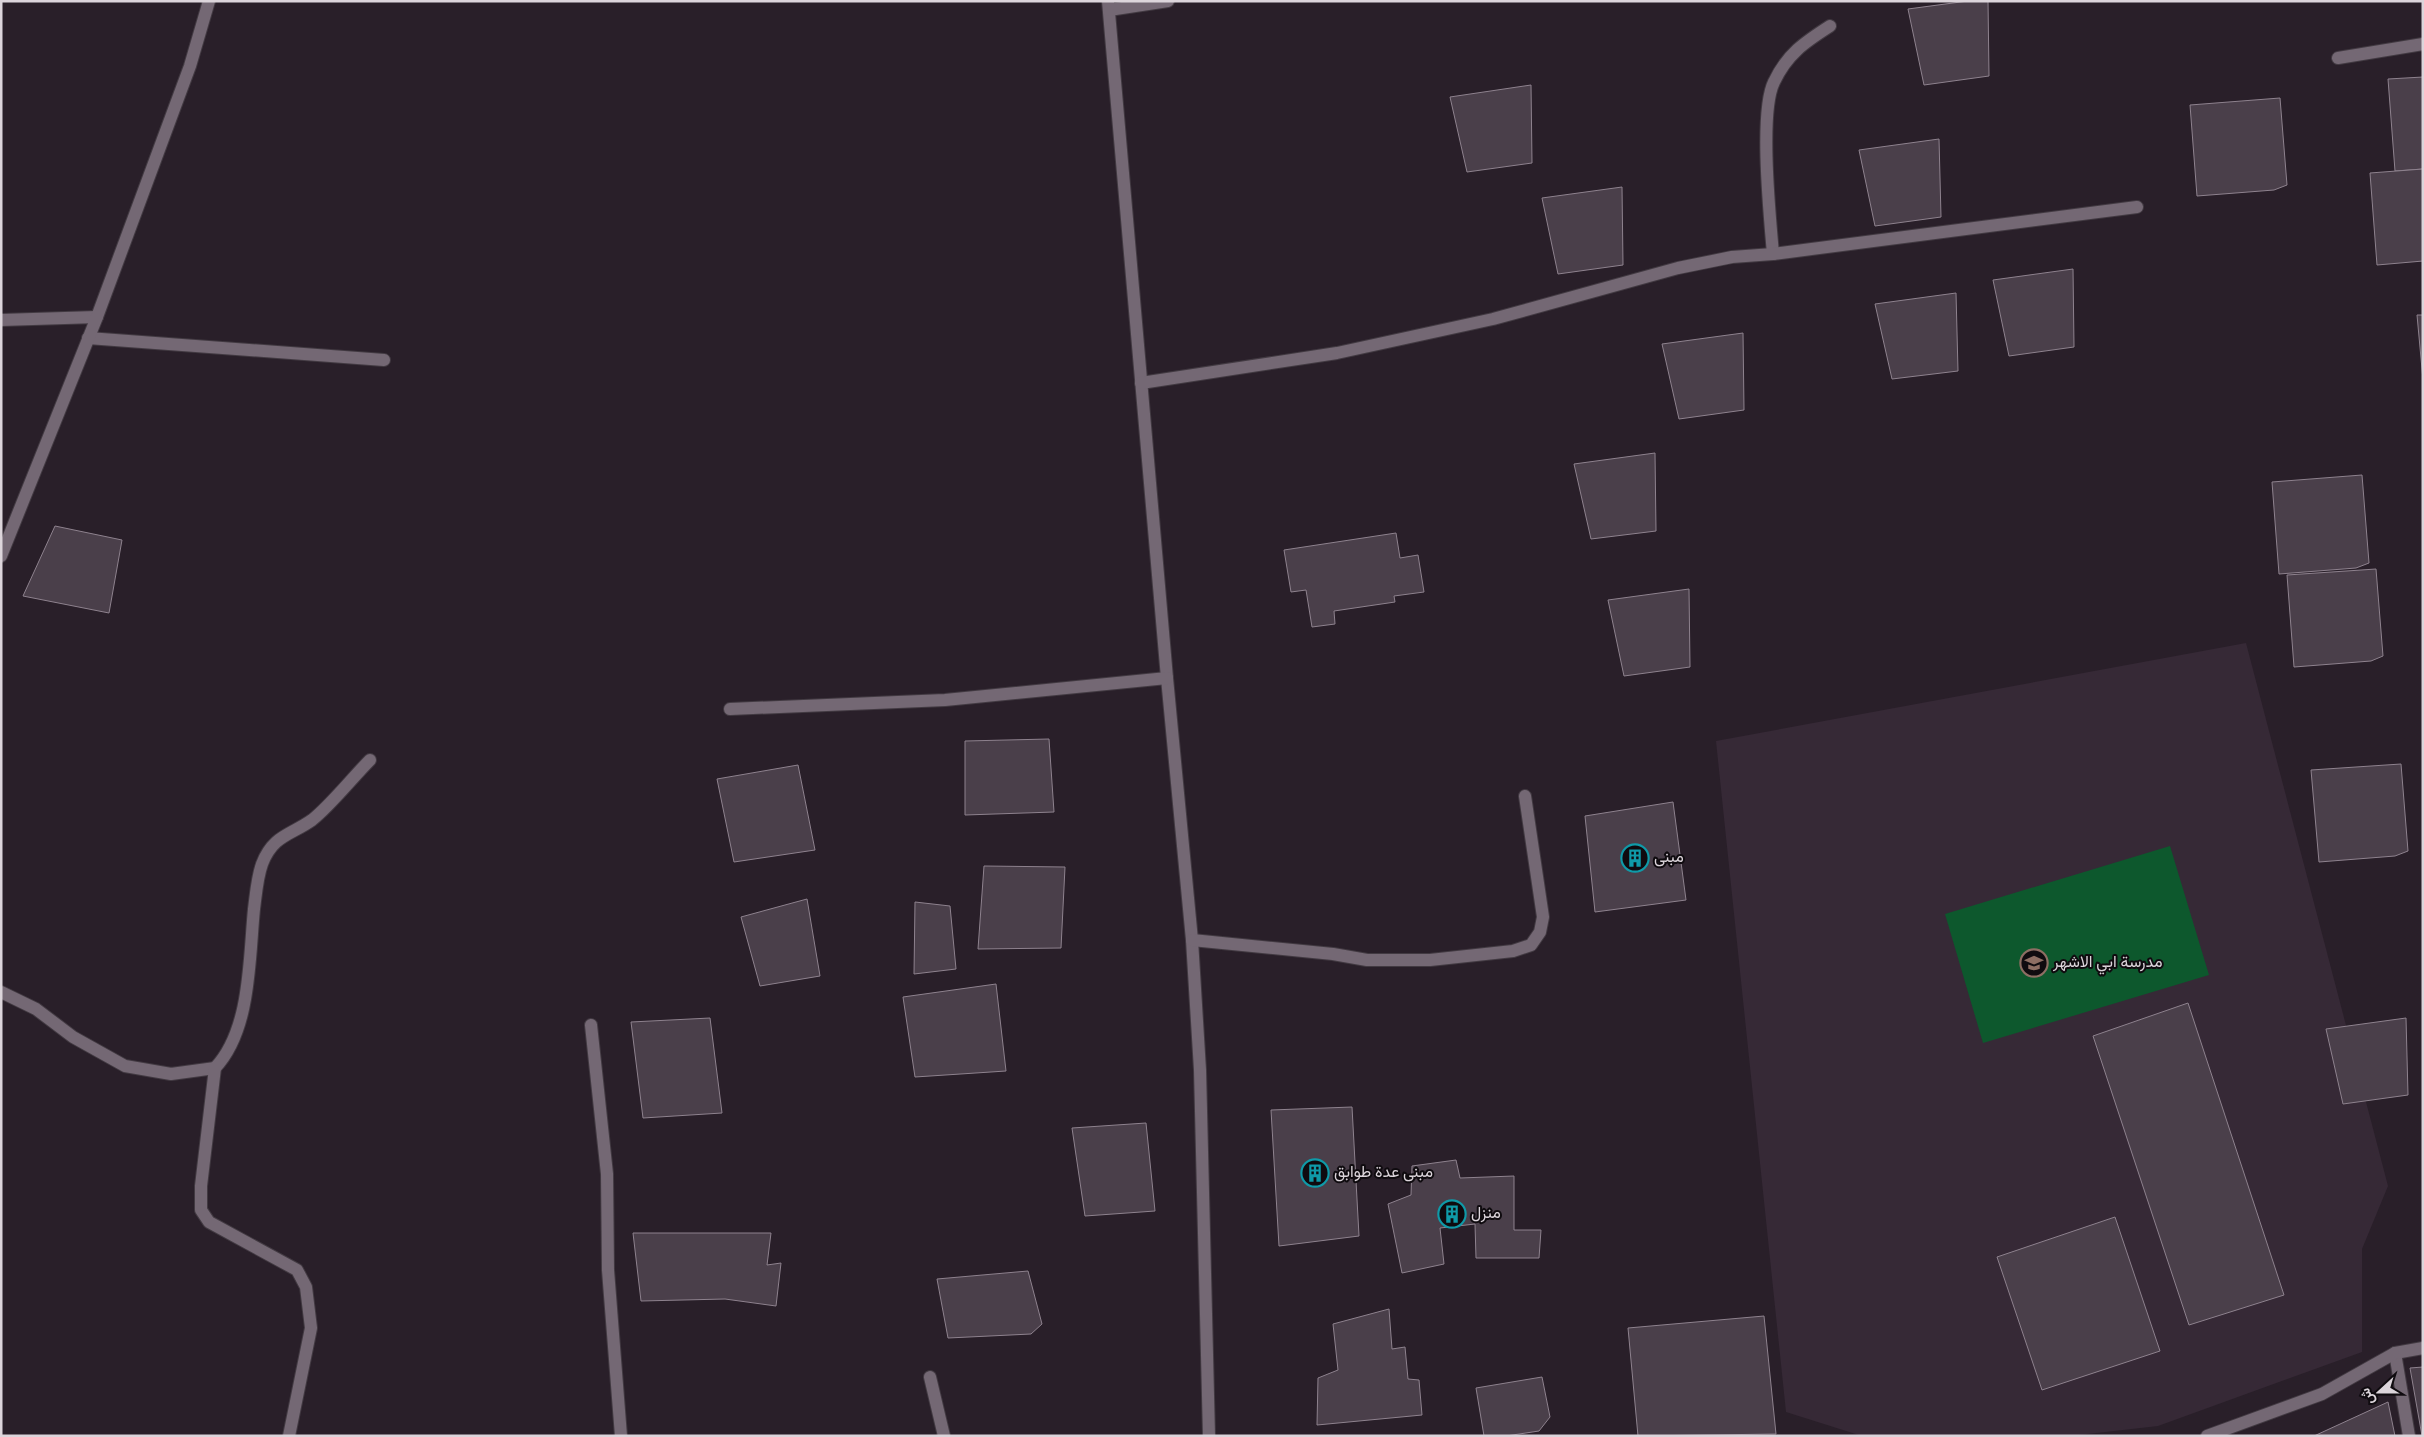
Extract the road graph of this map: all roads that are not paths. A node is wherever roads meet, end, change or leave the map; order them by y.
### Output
1 (209, 1) edge
2 (1168, 1) edge
3 (1108, 5) edge
4 (1830, 26) dead end
5 (2423, 44) edge
6 (2338, 58) dead end
7 (2137, 207) dead end
8 (1773, 254) junction
9 (97, 317) junction
10 (1, 320) edge
11 (88, 338) junction
12 (384, 360) dead end
13 (1141, 382) junction
14 (1, 556) edge
15 (1167, 678) junction
16 (730, 709) dead end
17 (370, 760) dead end
18 (1525, 796) dead end
19 (1192, 940) junction
20 (1, 992) edge
21 (591, 1025) dead end
22 (215, 1068) junction
23 (2423, 1348) edge
24 (2395, 1354) junction
25 (930, 1377) dead end
26 (289, 1436) edge
27 (621, 1436) edge
28 (944, 1436) edge
29 (1209, 1436) edge
30 (2207, 1436) edge
31 (2409, 1436) edge

1 - 9 street
2 - 3 street
3 - 13 street
4 - 8 street
5 - 6 street
7 - 8 street
8 - 13 street
9 - 10 street
9 - 11 street
11 - 12 street
11 - 14 street
13 - 15 street
15 - 16 street
15 - 19 street
17 - 22 street
18 - 19 street
19 - 29 street
20 - 22 street
21 - 27 street
22 - 26 street
23 - 24 street
24 - 30 street
24 - 31 street
25 - 28 street

